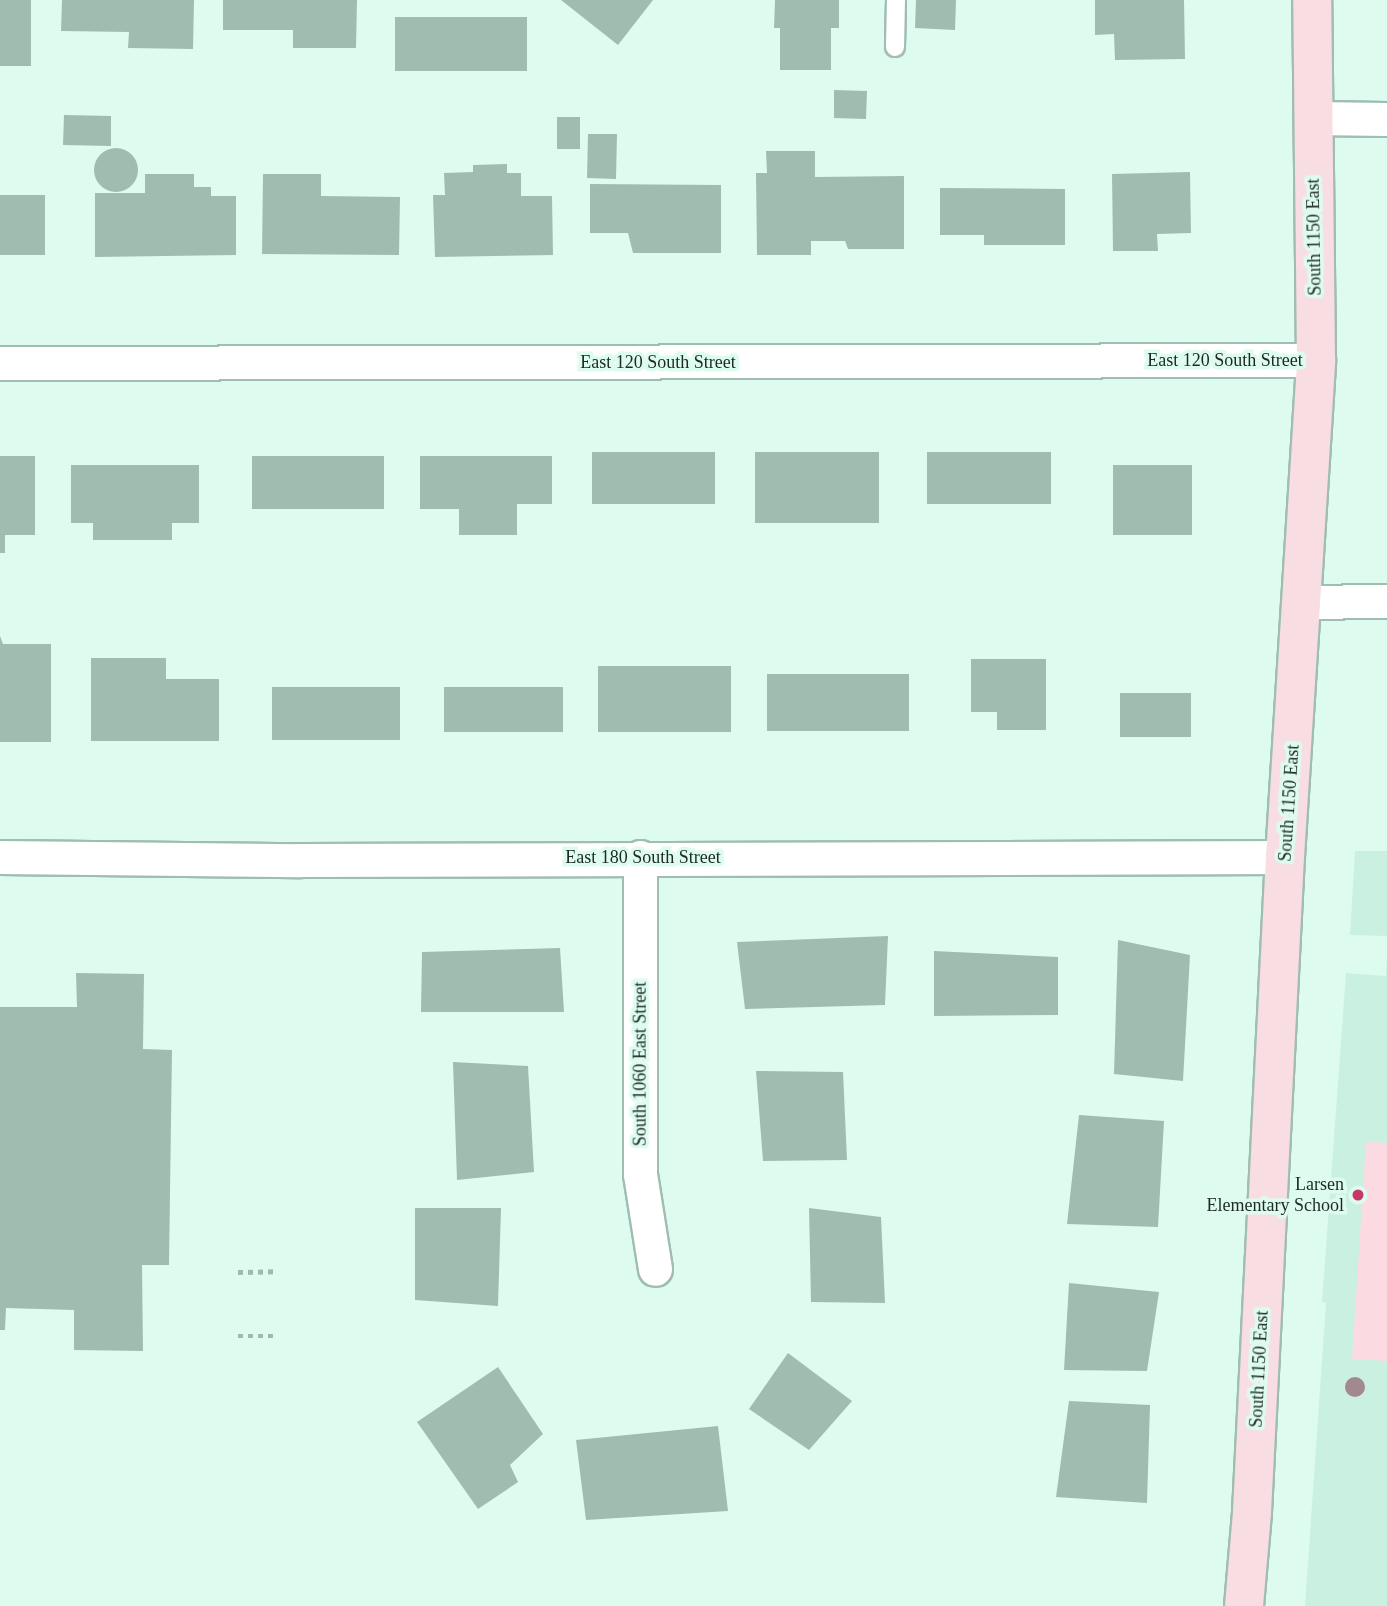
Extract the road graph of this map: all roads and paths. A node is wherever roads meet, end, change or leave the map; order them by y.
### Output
1 (896, 0) edge
2 (1312, 0) edge
3 (895, 47) dead end
4 (1313, 118) junction
5 (1387, 119) edge
6 (1316, 360) junction
7 (0, 363) edge
8 (1387, 601) edge
9 (1303, 602) junction
10 (0, 857) edge
11 (640, 857) junction
12 (1285, 857) junction
13 (655, 1269) dead end
14 (277, 1271) dead end
15 (238, 1272) dead end
16 (237, 1336) dead end
17 (278, 1336) dead end
18 (1244, 1606) edge

1 - 3 lane
2 - 4 street, South 1150 East
4 - 5 street
4 - 6 street, South 1150 East
6 - 7 street, East 120 South Street
6 - 9 street, South 1150 East
8 - 9 street
9 - 12 street, South 1150 East
10 - 11 street, East 180 South Street
11 - 12 street, East 180 South Street
11 - 13 street, South 1060 East Street
12 - 18 street, South 1150 East
14 - 15 path
16 - 17 path

